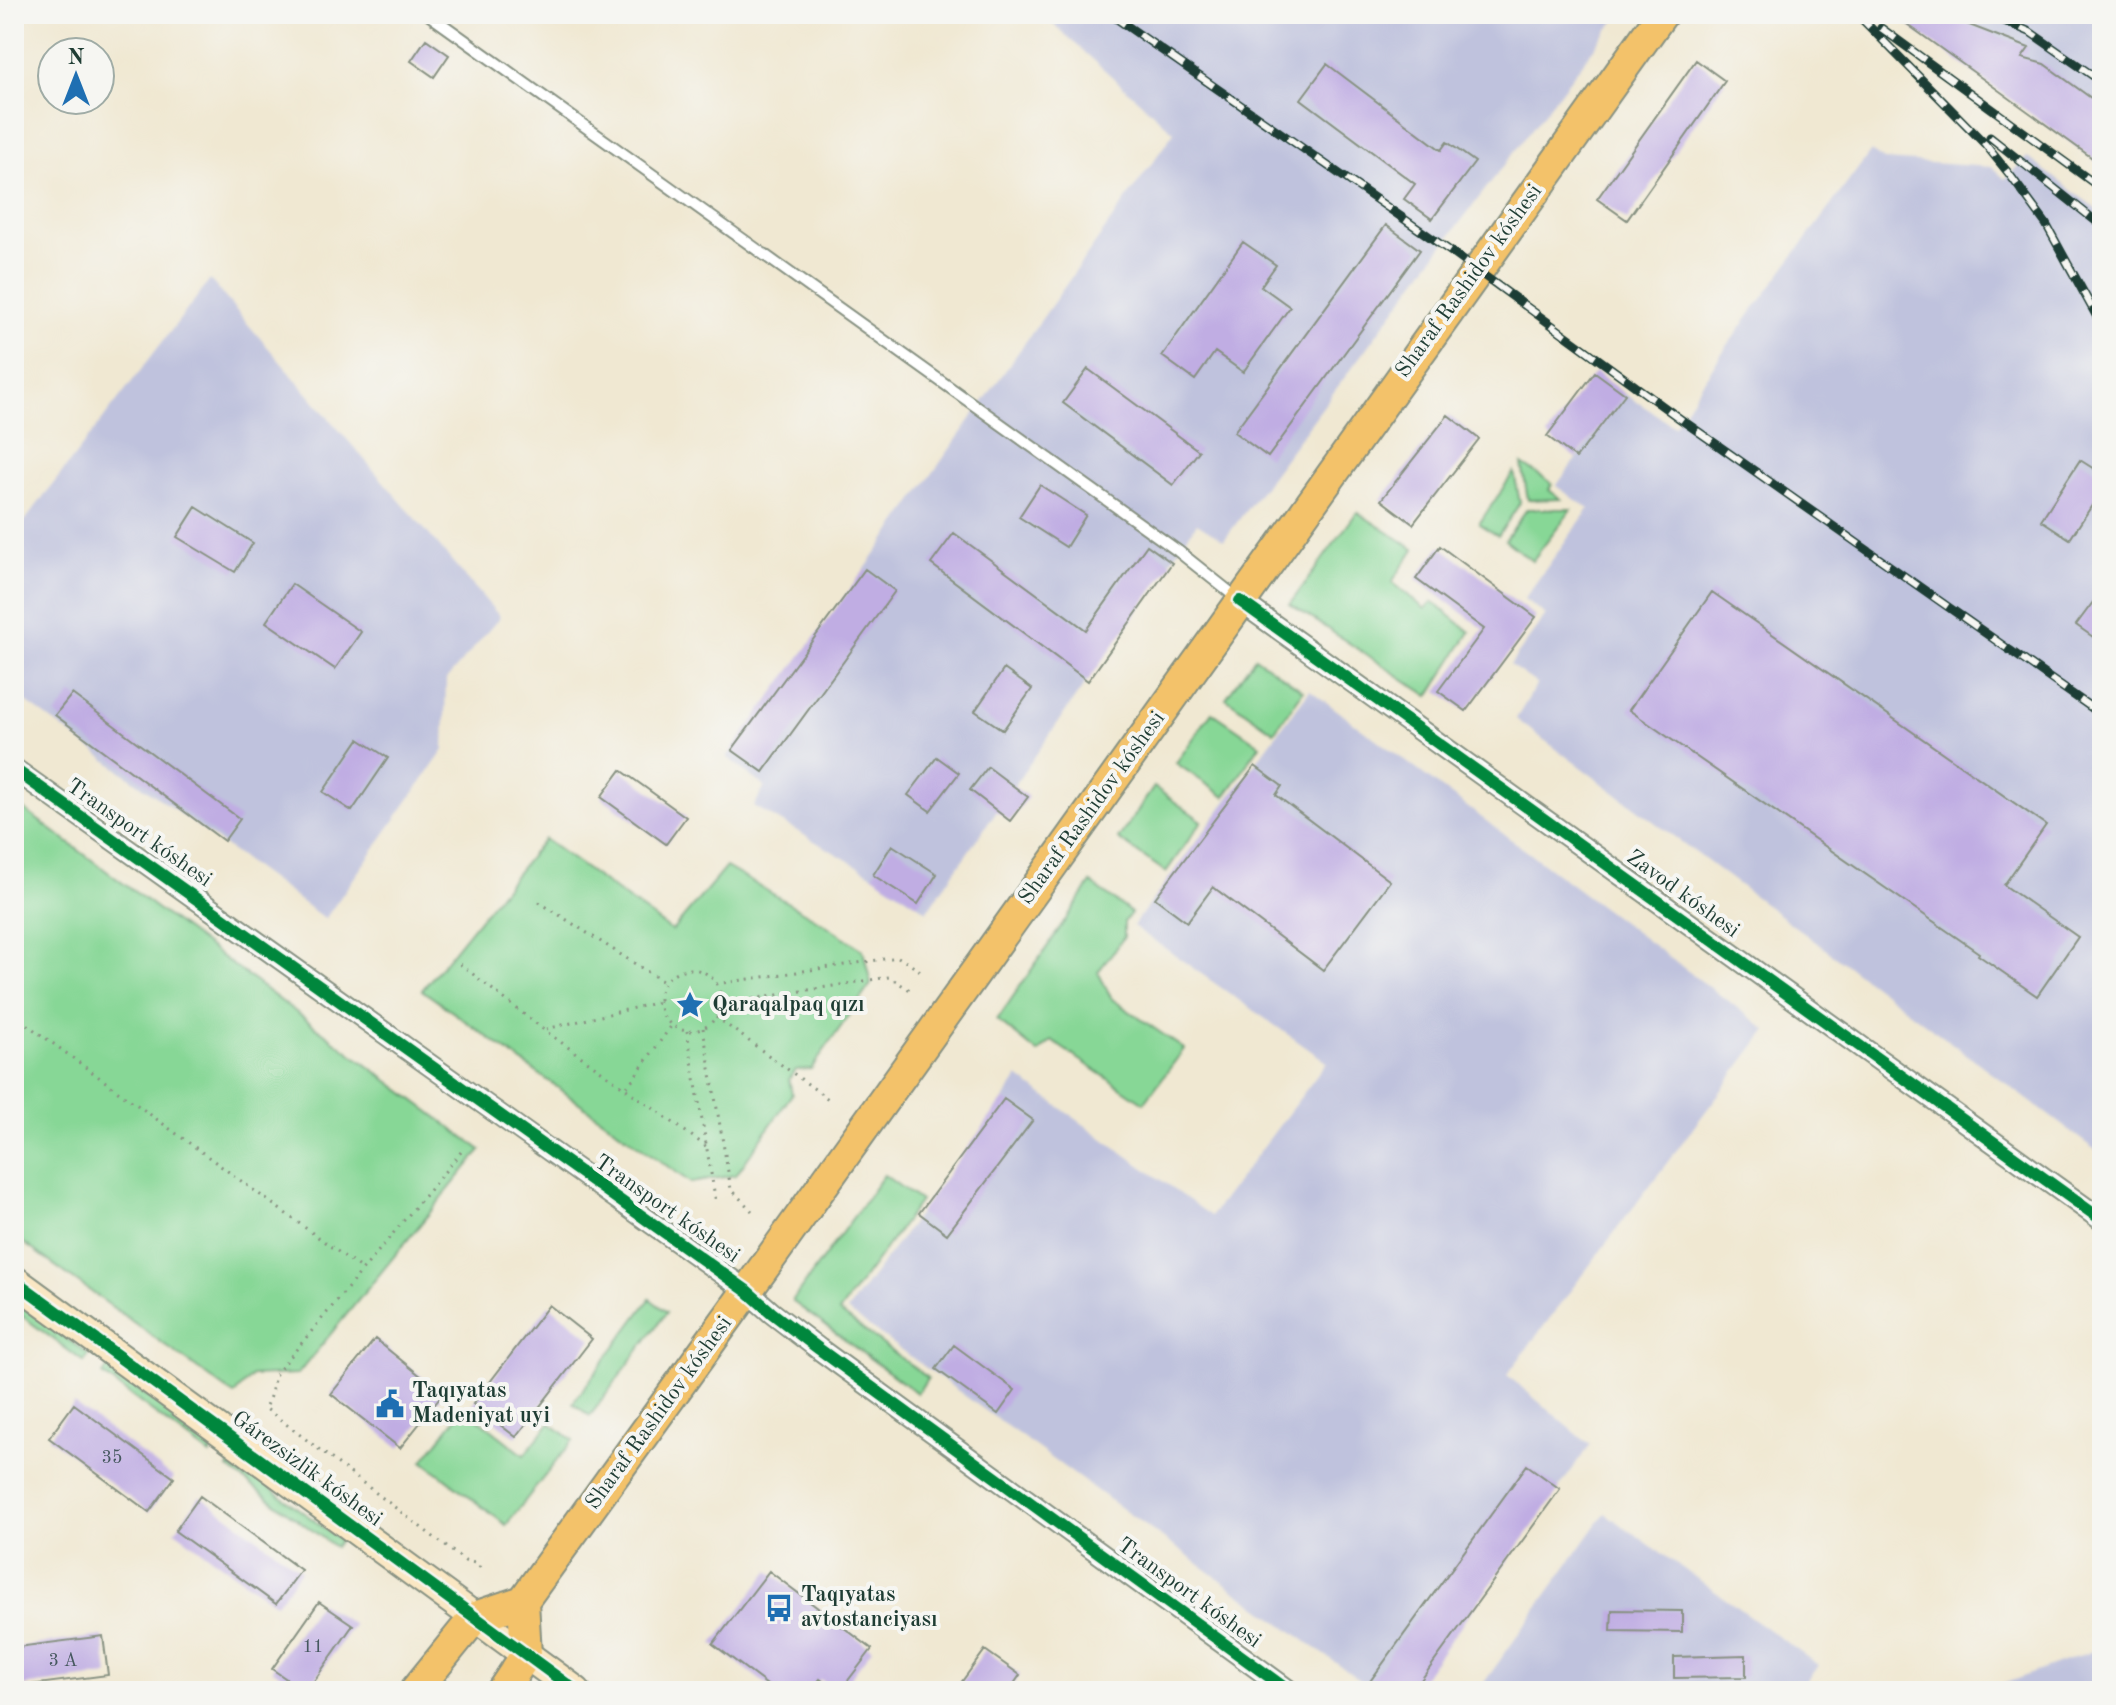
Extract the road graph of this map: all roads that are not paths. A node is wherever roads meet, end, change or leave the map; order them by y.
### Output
1 (428, 14) edge
2 (1662, 14) edge
3 (1240, 601) junction
4 (14, 769) edge
5 (2102, 1220) edge
6 (14, 1280) edge
7 (747, 1291) junction
8 (523, 1601) junction
9 (475, 1617) junction
10 (526, 1655) junction
11 (415, 1691) edge
12 (502, 1691) edge
13 (576, 1691) edge
14 (1289, 1691) edge

1 - 3 lane
2 - 3 main road, Sharaf Rashidov kóshesi
3 - 5 street, Zavod kóshesi
3 - 7 main road, Sharaf Rashidov kóshesi
4 - 7 street, Transport kóshesi
6 - 9 street, Gárezsizlik kóshesi
7 - 8 main road, Sharaf Rashidov kóshesi
7 - 14 street, Transport kóshesi
8 - 9 main road
8 - 10 main road
9 - 10 street, Gárezsizlik kóshesi
9 - 11 main road
10 - 12 main road
10 - 13 street, Gárezsizlik kóshesi

